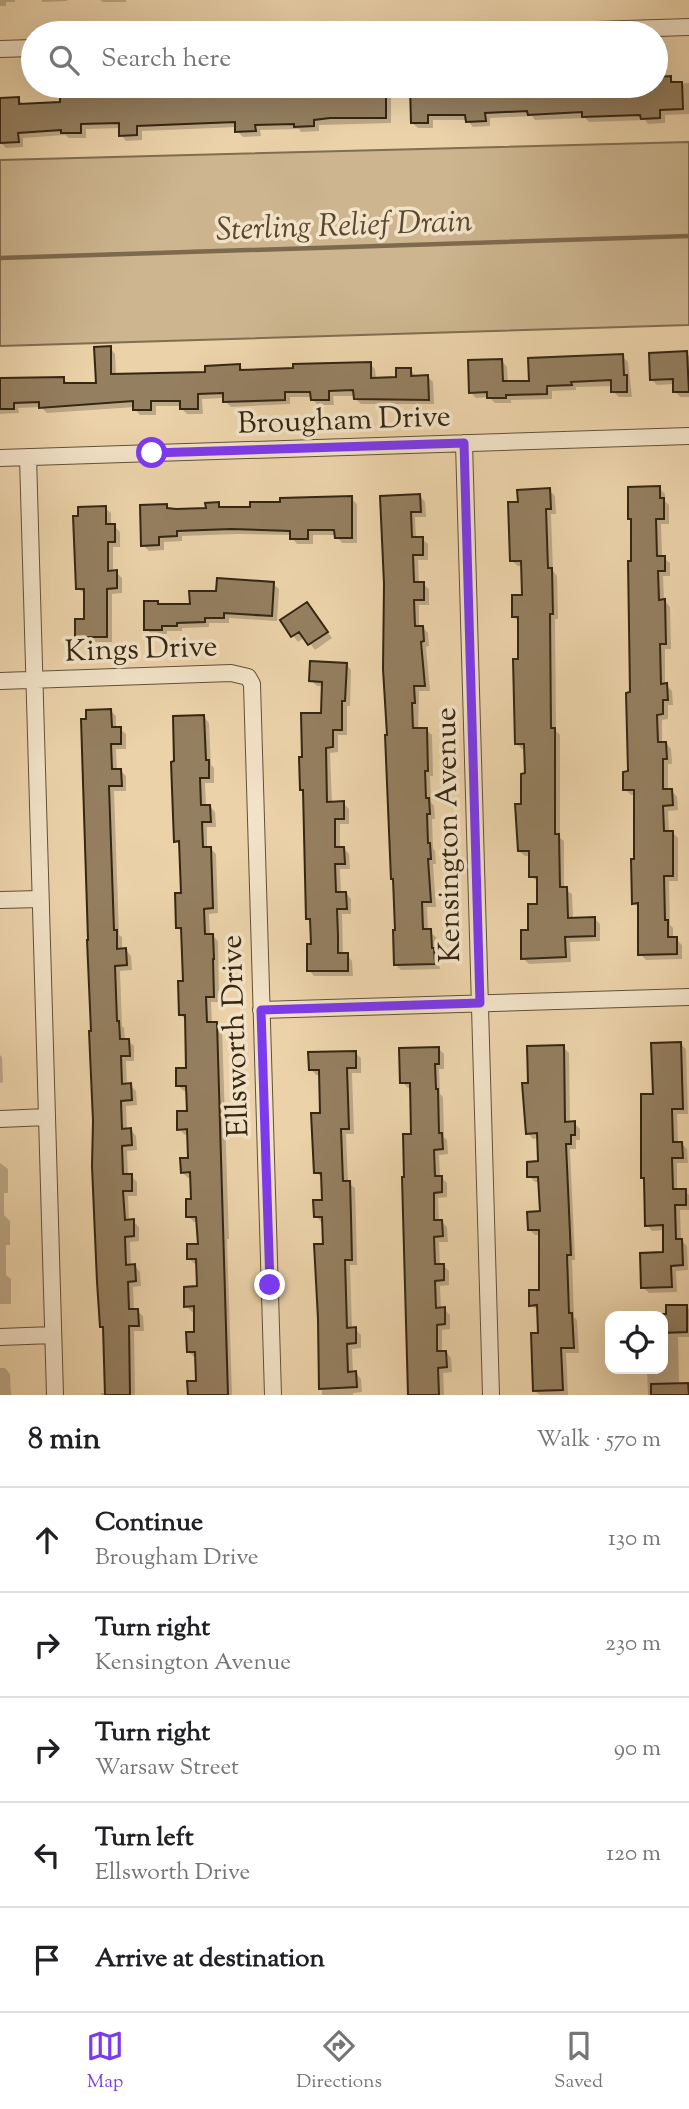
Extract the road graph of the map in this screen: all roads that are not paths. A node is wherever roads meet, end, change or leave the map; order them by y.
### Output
1 (689, 27) edge
2 (668, 28) edge
3 (21, 48) edge
4 (0, 49) edge
5 (689, 436) edge
6 (464, 443) junction
7 (28, 457) junction
8 (0, 458) edge
9 (248, 677) joint
10 (35, 680) junction
11 (0, 681) edge
12 (40, 899) junction
13 (0, 900) edge
14 (689, 997) edge
15 (480, 1003) junction
16 (261, 1010) junction
17 (47, 1117) junction
18 (0, 1119) edge
19 (53, 1335) junction
20 (0, 1337) edge
21 (55, 1395) edge
22 (273, 1395) edge
23 (491, 1395) edge

1 - 2 street
3 - 4 street
5 - 6 street, Brougham Drive
6 - 7 street, Brougham Drive
6 - 15 street, Kensington Avenue
7 - 8 street, Brougham Drive
7 - 10 street
9 - 10 street, Kings Drive
9 - 16 street, Ellsworth Drive
10 - 11 street, Kings Drive
10 - 12 street
12 - 13 street
12 - 17 street
14 - 15 street
15 - 16 street
15 - 23 street, Kensington Avenue
16 - 22 street, Ellsworth Drive
17 - 18 street
17 - 19 street
19 - 20 street
19 - 21 street

